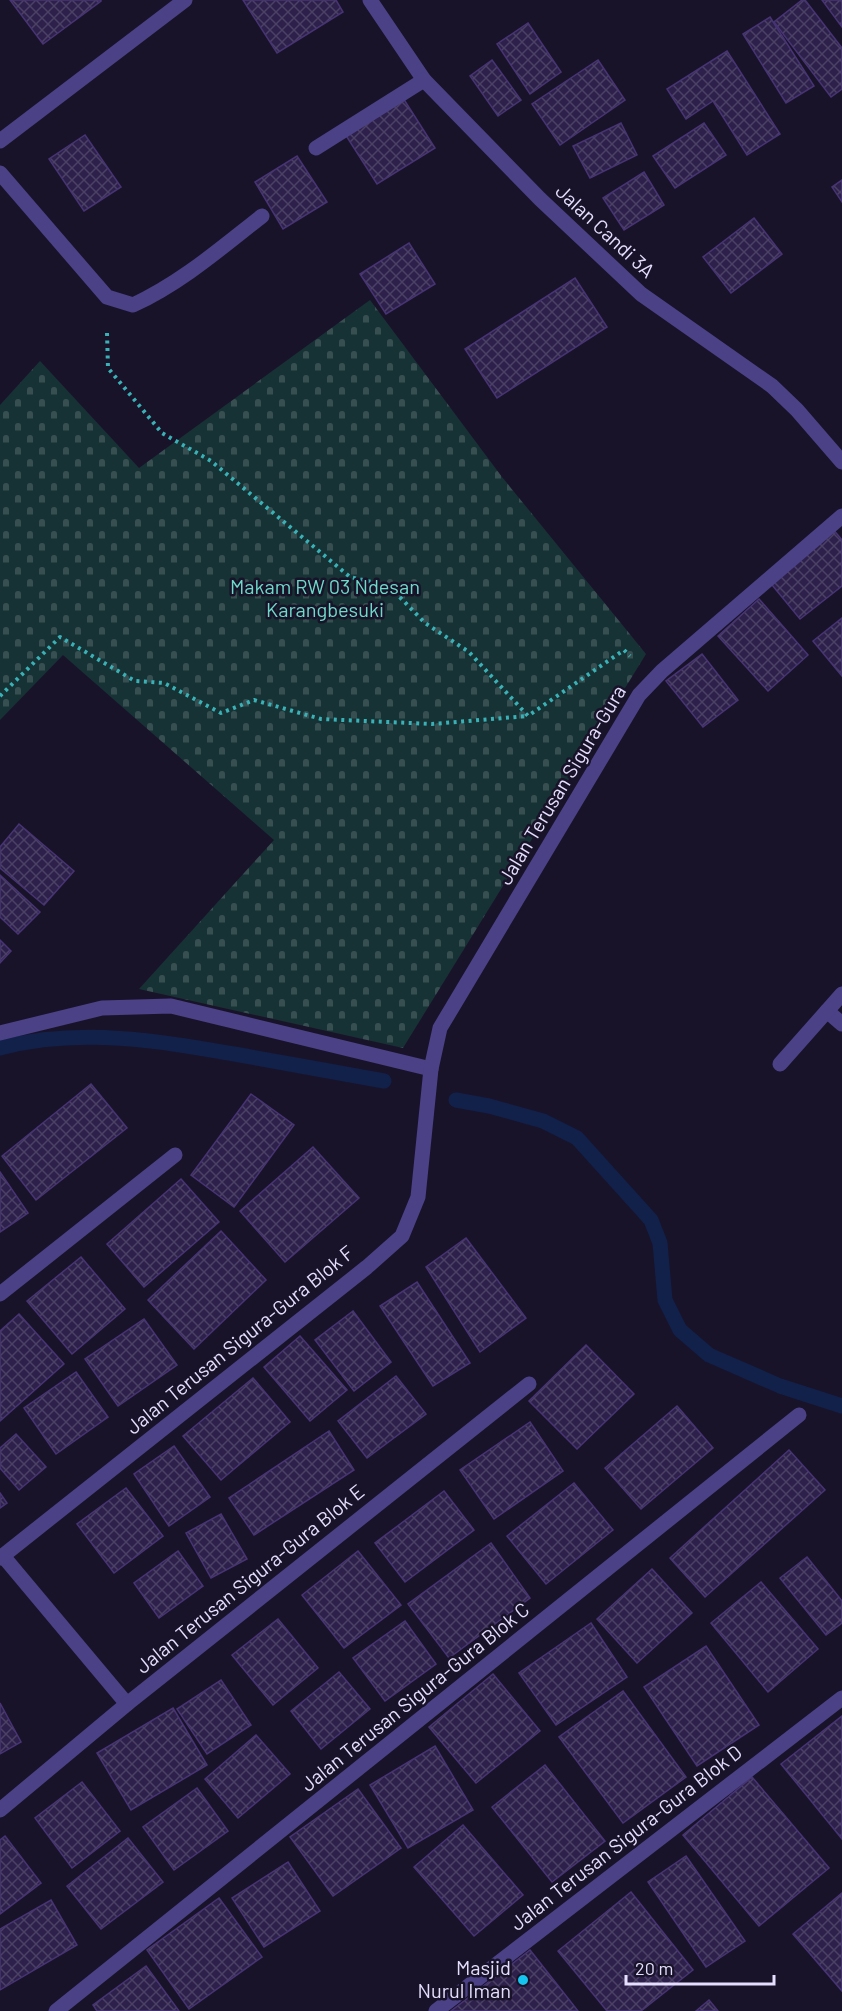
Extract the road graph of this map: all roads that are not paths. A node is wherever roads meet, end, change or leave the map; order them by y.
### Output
1 (185, 0) edge
2 (370, 0) edge
3 (424, 80) junction
4 (0, 141) edge
5 (316, 148) dead end
6 (0, 172) edge
7 (262, 216) dead end
8 (842, 462) edge
9 (842, 516) edge
10 (842, 994) edge
11 (827, 1011) junction
12 (842, 1024) edge
13 (0, 1033) edge
14 (780, 1064) dead end
15 (431, 1069) junction
16 (427, 1107) joint
17 (175, 1155) dead end
18 (0, 1294) edge
19 (529, 1384) dead end
20 (800, 1415) dead end
21 (2, 1557) edge
22 (842, 1698) edge
23 (127, 1704) junction
24 (0, 1810) edge
25 (56, 2011) edge
26 (436, 2011) edge

1 - 4 street
2 - 3 street, Jalan Candi 3A
3 - 5 street
3 - 8 street, Jalan Candi 3A
6 - 7 street
9 - 15 street, Jalan Terusan Sigura-Gura
10 - 11 street
11 - 12 street
11 - 14 street
13 - 15 street
15 - 16 street, Jalan Terusan Sigura-Gura
16 - 21 street, Jalan Terusan Sigura-Gura Blok F
17 - 18 street
19 - 23 street, Jalan Terusan Sigura-Gura Blok E
20 - 25 street, Jalan Terusan Sigura-Gura Blok C
21 - 23 street
22 - 26 street, Jalan Terusan Sigura-Gura Blok D
23 - 24 street, Jalan Terusan Sigura-Gura Blok E

